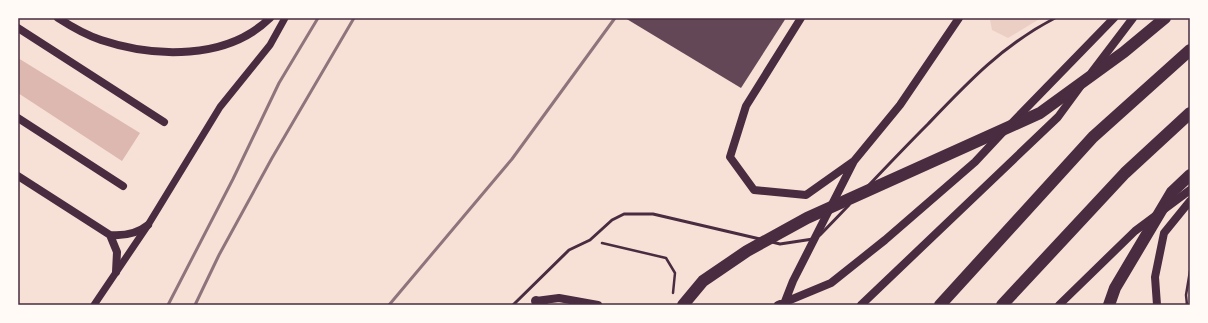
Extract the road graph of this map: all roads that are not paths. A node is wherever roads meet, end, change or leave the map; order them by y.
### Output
1 (58, 18) edge
2 (270, 18) edge
3 (285, 18) edge
4 (801, 18) edge
5 (959, 18) edge
6 (1056, 18) edge
7 (1114, 18) edge
8 (1133, 18) edge
9 (1165, 18) edge
10 (18, 28) edge
11 (1190, 50) edge
12 (1190, 113) edge
13 (18, 118) edge
14 (164, 122) dead end
15 (854, 161) junction
16 (1190, 175) edge
17 (18, 176) edge
18 (123, 186) dead end
19 (1190, 190) edge
20 (1190, 201) edge
21 (148, 225) junction
22 (110, 235) junction
23 (116, 272) junction
24 (539, 303) edge
25 (94, 305) edge
26 (513, 305) edge
27 (598, 305) edge
28 (683, 305) edge
29 (778, 305) edge
30 (784, 305) edge
31 (861, 305) edge
32 (940, 305) edge
33 (1002, 305) edge
34 (1059, 305) edge
35 (1109, 305) edge
36 (1157, 305) edge

1 - 2 main road
3 - 21 street
4 - 15 main road
5 - 15 main road
6 - 26 lane
7 - 29 main road
8 - 31 main road
9 - 28 highway
10 - 14 main road
11 - 32 highway
12 - 33 highway
13 - 18 main road
15 - 30 main road
16 - 35 highway
17 - 22 main road
19 - 34 main road
20 - 36 main road
21 - 22 main road
21 - 23 street
22 - 23 main road
23 - 25 street
24 - 27 main road

